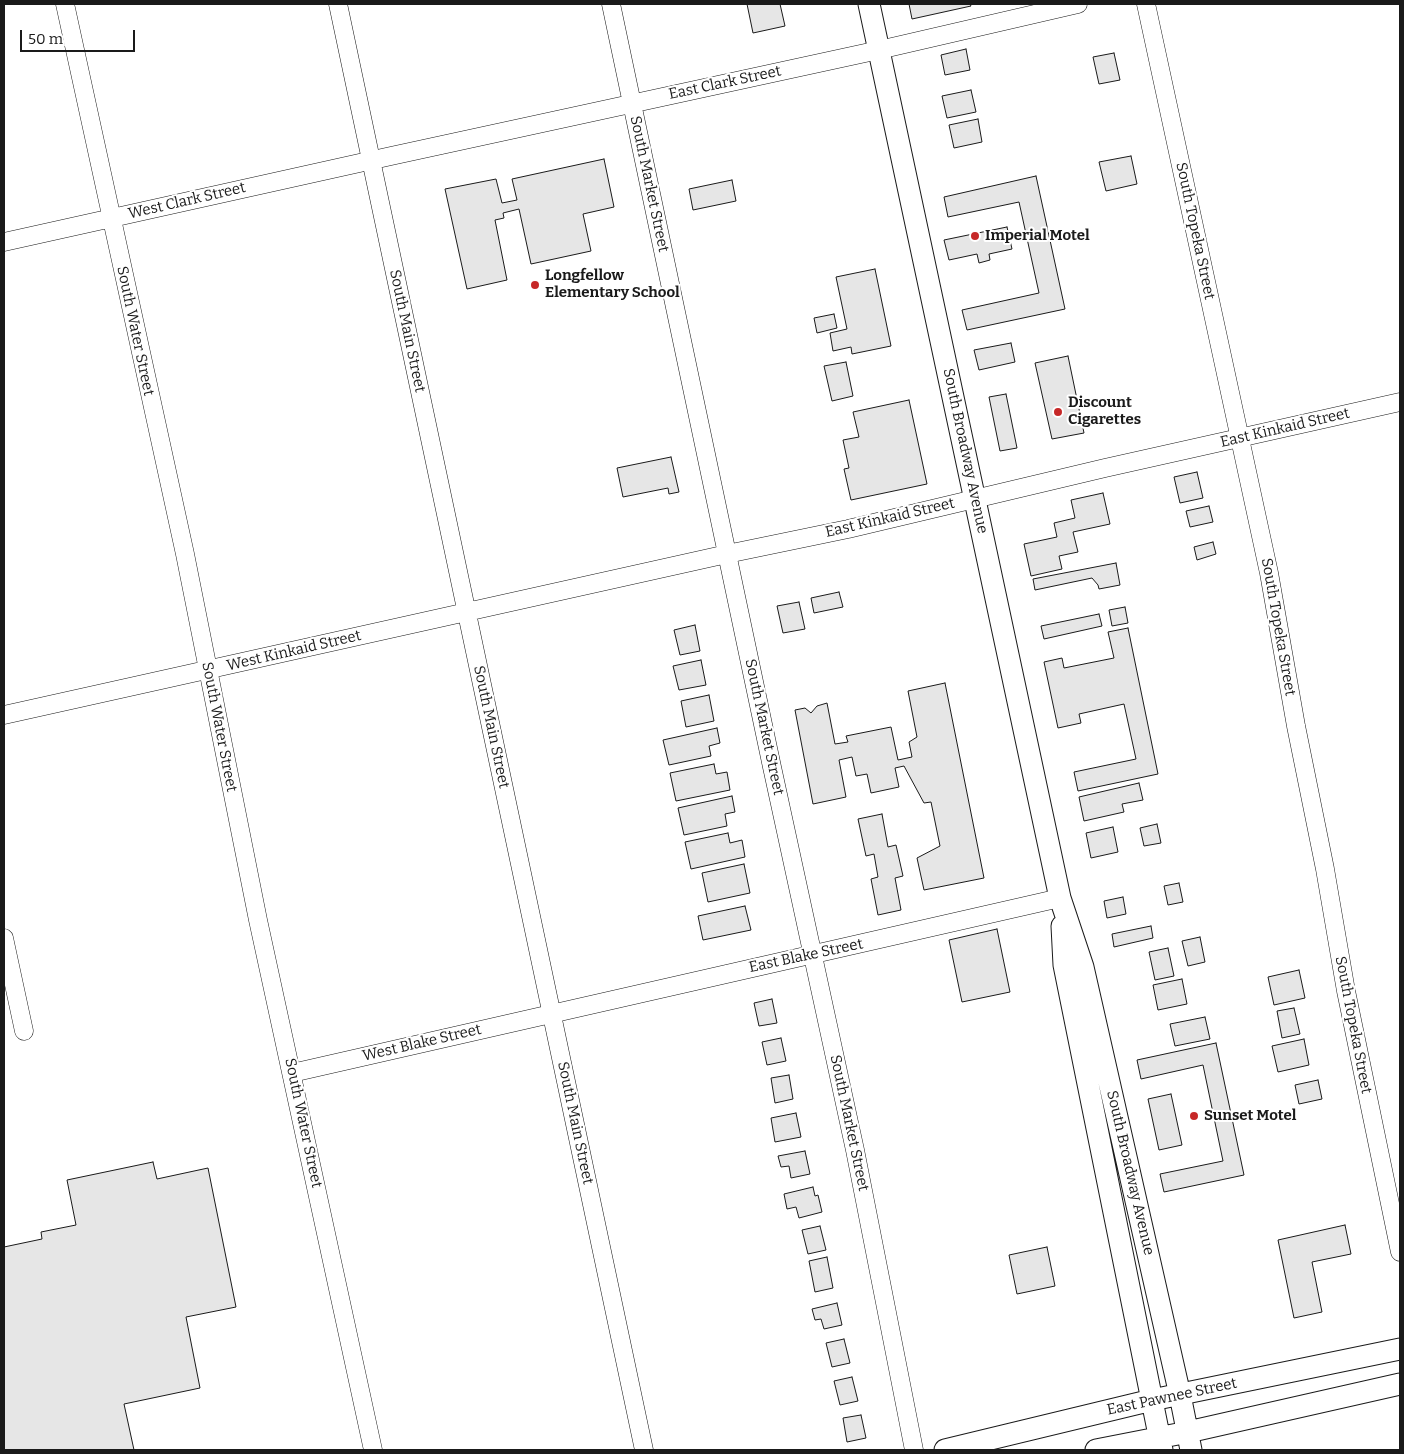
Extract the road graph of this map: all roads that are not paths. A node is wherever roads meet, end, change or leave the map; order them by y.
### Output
1 (65, 4) edge
2 (338, 4) edge
3 (611, 4) edge
4 (869, 4) edge
5 (1078, 4) edge
6 (1146, 4) edge
7 (879, 50) junction
8 (632, 103) junction
9 (371, 160) junction
10 (110, 218) junction
11 (4, 242) edge
12 (1400, 402) edge
13 (1240, 438) junction
14 (975, 498) junction
15 (727, 554) junction
16 (467, 612) junction
17 (208, 670) junction
18 (4, 715) edge
19 (1060, 898) junction
20 (4, 938) edge
21 (813, 954) junction
22 (552, 1013) junction
23 (24, 1031) dead end
24 (292, 1073) junction
25 (1400, 1252) edge
26 (1400, 1349) edge
27 (1400, 1384) edge
28 (1180, 1395) junction
29 (1152, 1400) junction
30 (1189, 1441) edge
31 (1161, 1444) edge
32 (373, 1450) edge
33 (644, 1450) edge
34 (914, 1450) edge
35 (945, 1450) edge
36 (1096, 1450) edge

1 - 10 street, South Water Street
2 - 9 street, South Main Street
3 - 8 street, South Market Street
4 - 7 main road, South Broadway Avenue
5 - 7 street, East Clark Street
6 - 13 street, South Topeka Street
7 - 8 street, East Clark Street
7 - 14 main road, South Broadway Avenue
8 - 9 street, East Clark Street
8 - 15 street, South Market Street
9 - 10 street, West Clark Street
9 - 16 street, South Main Street
10 - 11 street, West Clark Street
10 - 17 street, South Water Street
12 - 13 street, East Kinkaid Street
13 - 14 street, East Kinkaid Street
13 - 25 street, South Topeka Street
14 - 15 street, East Kinkaid Street
14 - 19 main road, South Broadway Avenue
15 - 16 street, East Kinkaid Street
15 - 21 street, South Market Street
16 - 17 street, West Kinkaid Street
16 - 22 street, South Main Street
17 - 18 street, West Kinkaid Street
17 - 24 street, South Water Street
19 - 21 street, East Blake Street
19 - 28 main road, South Broadway Avenue
19 - 29 main road, South Broadway Avenue
20 - 23 street
21 - 22 street, East Blake Street
21 - 34 street, South Market Street
22 - 24 street, West Blake Street
22 - 33 street, South Main Street
24 - 32 street, South Water Street
26 - 28 main road, East Pawnee Street
27 - 30 main road
28 - 29 main road, East Pawnee Street
28 - 30 main road, South Broadway Avenue
29 - 31 main road, South Broadway Avenue
29 - 35 main road, East Pawnee Street
30 - 31 main road
31 - 36 main road

